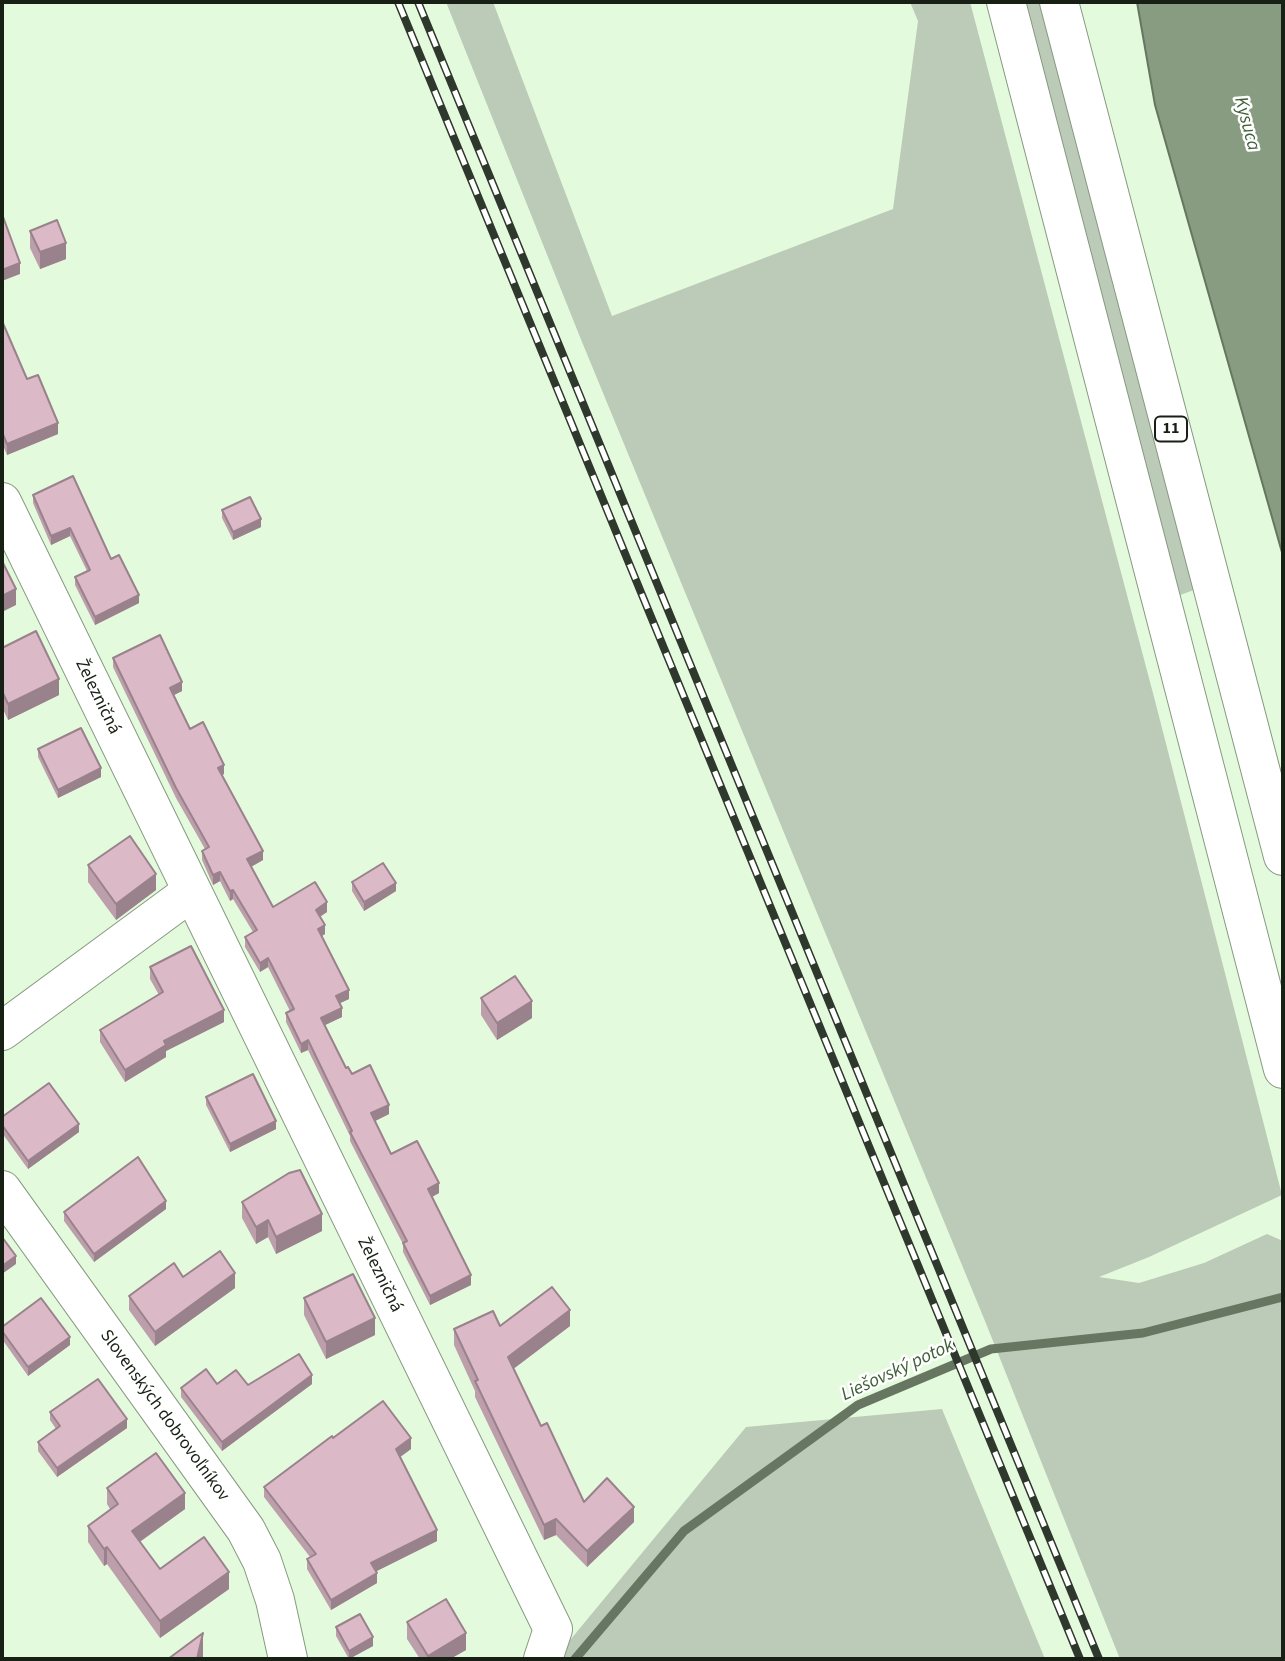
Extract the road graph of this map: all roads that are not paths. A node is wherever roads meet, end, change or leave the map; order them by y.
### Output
1 (1006, 2) edge
2 (1059, 2) edge
3 (2, 502) edge
4 (1283, 856) edge
5 (191, 892) junction
6 (2, 1031) edge
7 (1283, 1069) edge
8 (2, 1190) edge
9 (288, 1659) edge
10 (543, 1659) edge

1 - 7 street
2 - 4 street, 11
3 - 5 street, Železničná
5 - 6 street
5 - 10 street, Železničná
8 - 9 street, Slovenských dobrovoľníkov

